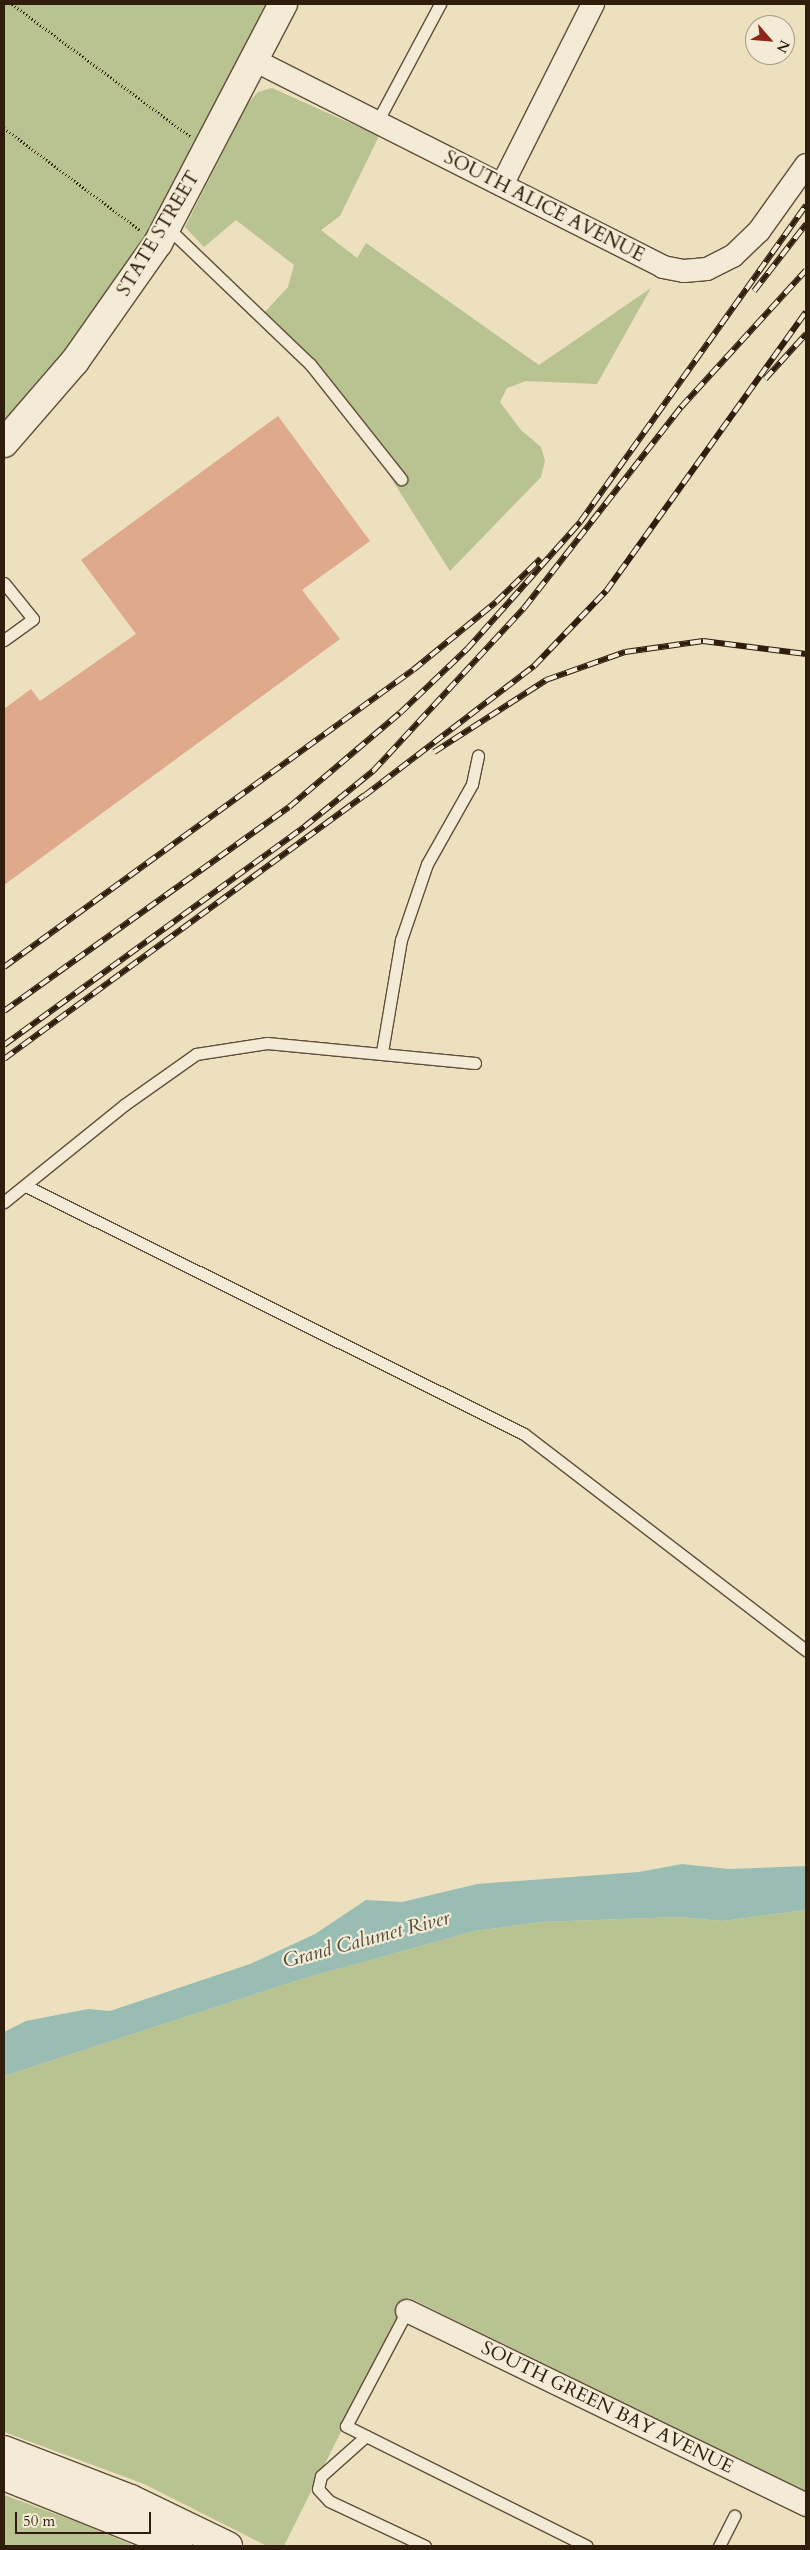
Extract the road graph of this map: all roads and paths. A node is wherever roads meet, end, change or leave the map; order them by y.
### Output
1 (12, 4) edge
2 (284, 4) edge
3 (440, 4) edge
4 (593, 4) edge
5 (254, 60) junction
6 (377, 122) junction
7 (4, 128) edge
8 (208, 150) junction
9 (806, 165) edge
10 (502, 186) junction
11 (162, 235) junction
12 (4, 443) edge
13 (401, 479) dead end
14 (4, 582) edge
15 (4, 640) edge
16 (478, 756) dead end
17 (382, 1052) junction
18 (475, 1062) dead end
19 (26, 1186) junction
20 (4, 1202) edge
21 (806, 1650) edge
22 (407, 2311) joint
23 (366, 2436) junction
24 (4, 2450) edge
25 (4, 2476) edge
26 (806, 2505) edge
27 (126, 2510) junction
28 (734, 2516) dead end
29 (178, 2546) edge
30 (228, 2546) edge
31 (426, 2546) edge
32 (584, 2546) edge
33 (719, 2546) edge

1 - 8 path
2 - 5 street, STATE STREET
3 - 6 lane
4 - 10 street
5 - 6 street, SOUTH ALICE AVENUE
5 - 8 street, STATE STREET
6 - 10 street, SOUTH ALICE AVENUE
7 - 11 path
8 - 11 street, STATE STREET
9 - 10 street, SOUTH ALICE AVENUE
11 - 12 street, STATE STREET
11 - 13 lane
14 - 15 lane
16 - 17 lane
17 - 18 lane
17 - 19 lane
19 - 20 lane
19 - 21 lane
22 - 23 lane
22 - 26 street, SOUTH GREEN BAY AVENUE
23 - 31 lane
23 - 32 lane
24 - 27 street
25 - 27 street
27 - 29 street
27 - 30 street
28 - 33 lane

